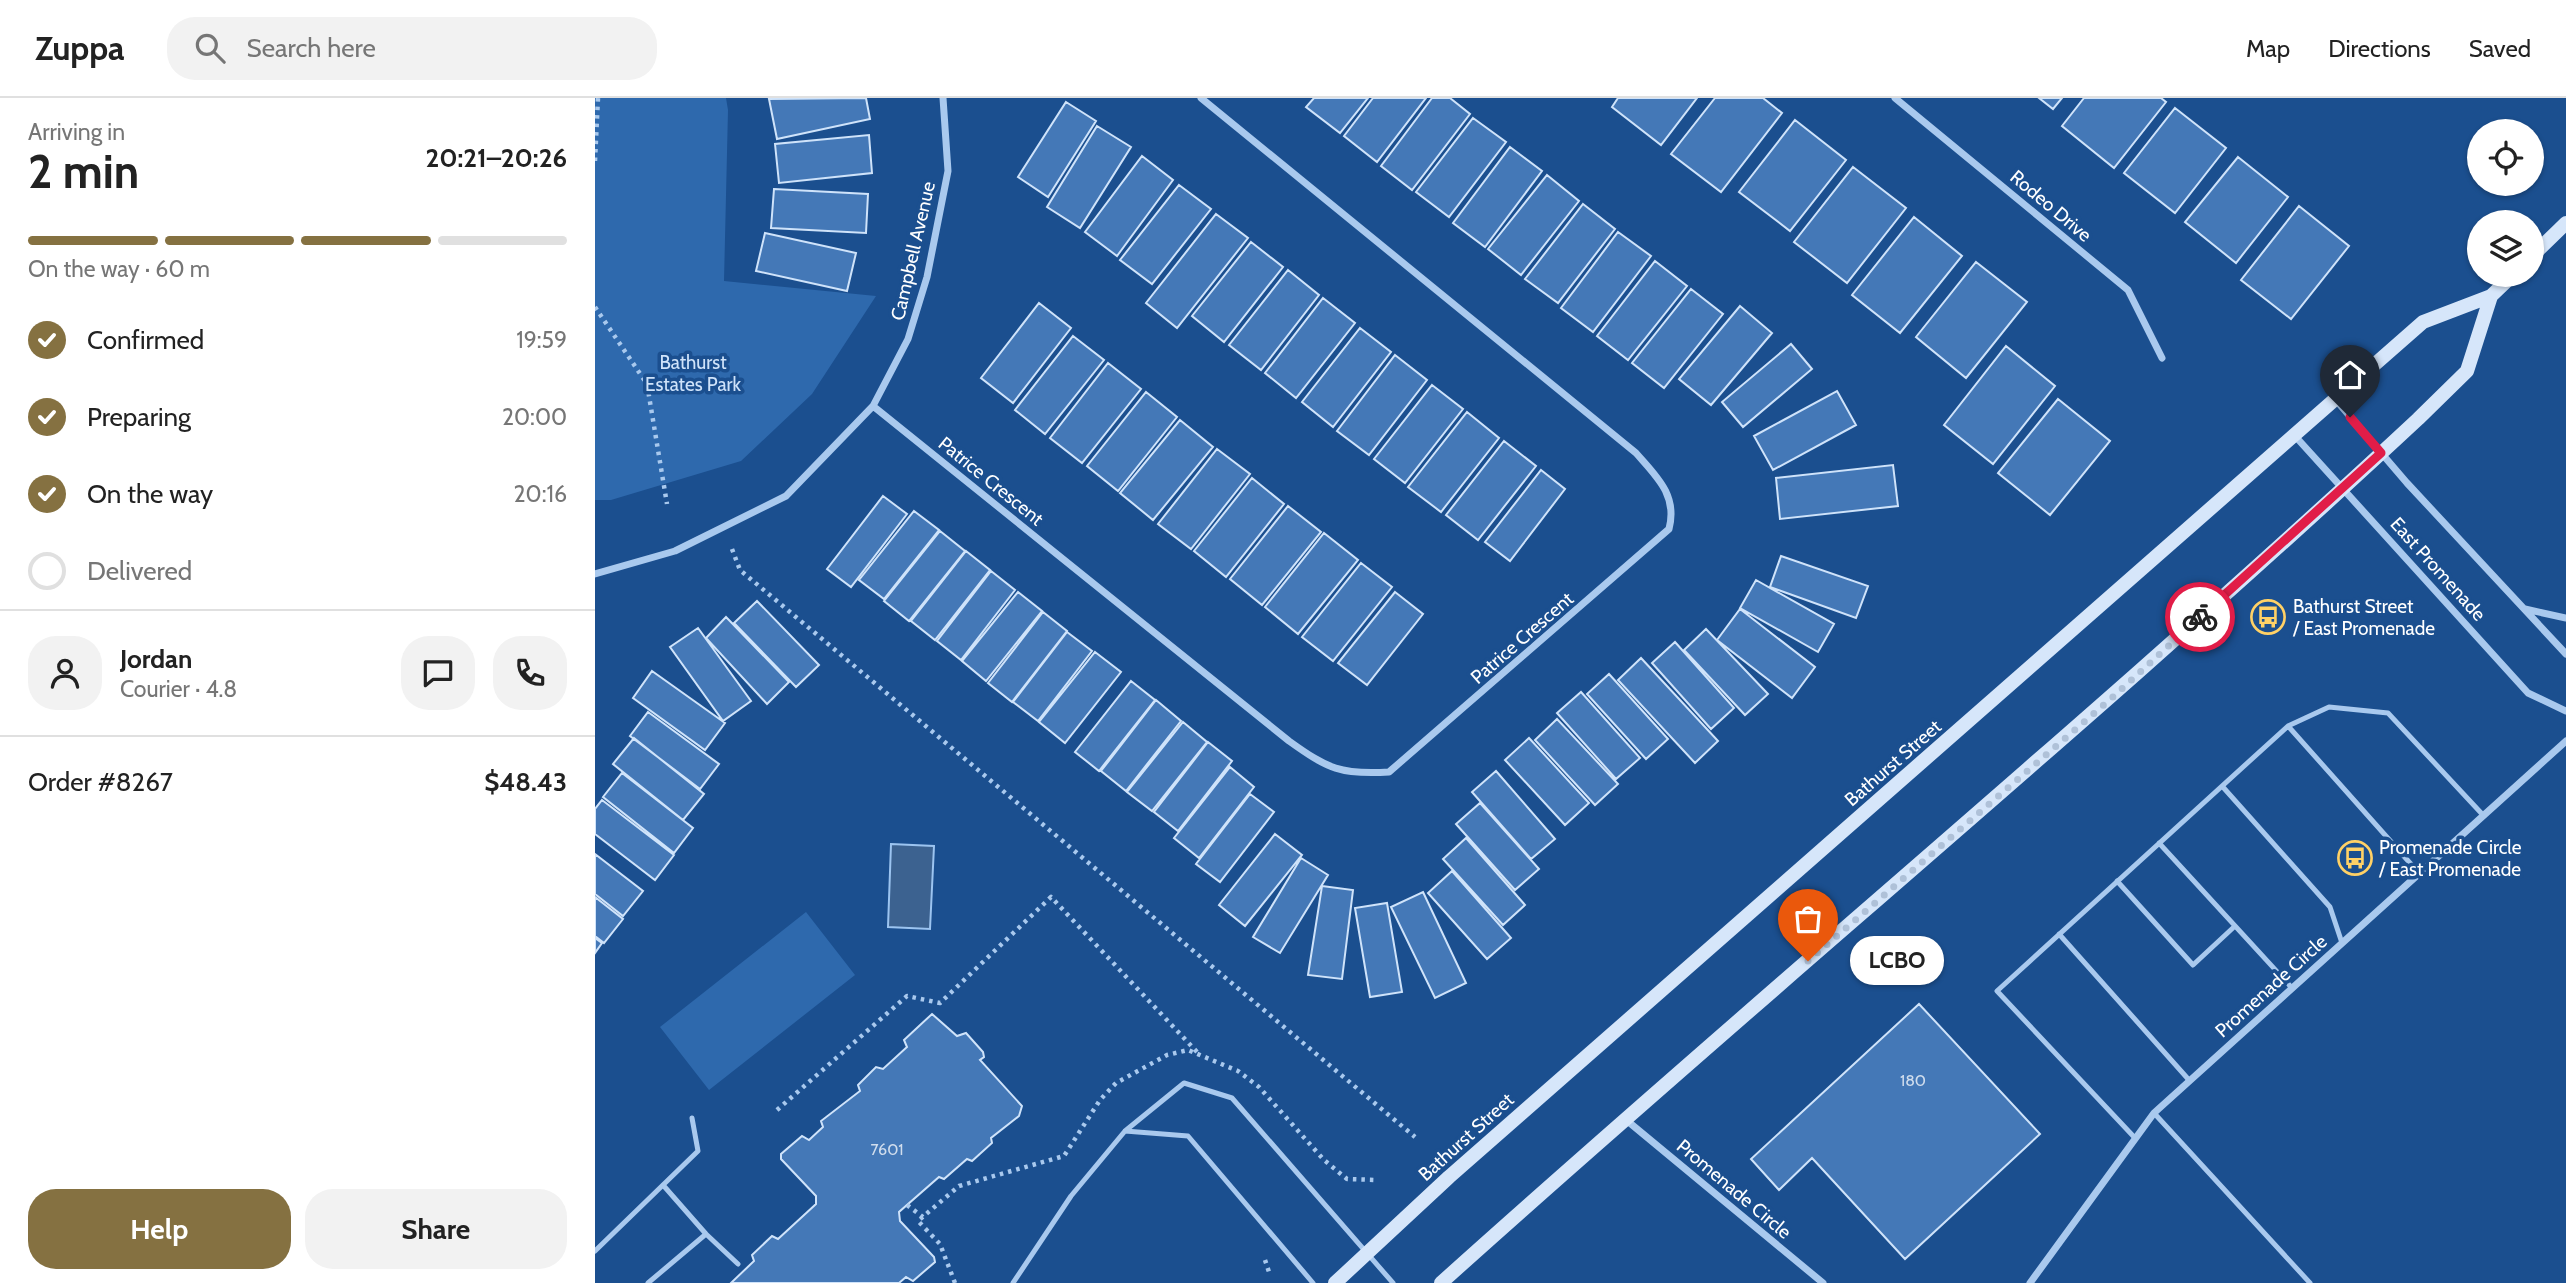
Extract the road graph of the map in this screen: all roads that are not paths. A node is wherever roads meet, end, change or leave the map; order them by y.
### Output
1 (943, 98) edge
2 (1201, 98) edge
3 (1895, 98) edge
4 (2566, 223) edge
5 (2544, 244) edge
6 (2500, 287) edge
7 (2491, 296) junction
8 (2162, 358) dead end
9 (2335, 399) junction
10 (873, 406) junction
11 (2295, 436) junction
12 (2381, 453) junction
13 (2344, 488) junction
14 (595, 574) edge
15 (2525, 609) junction
16 (2566, 618) edge
17 (2566, 654) edge
18 (2566, 711) edge
19 (2288, 726) junction
20 (2566, 741) edge
21 (2222, 786) junction
22 (2483, 815) junction
23 (2159, 843) junction
24 (2418, 873) junction
25 (2117, 881) junction
26 (2235, 926) junction
27 (2059, 934) junction
28 (2342, 943) junction
29 (2292, 988) junction
30 (2189, 1080) junction
31 (2154, 1113) junction
32 (692, 1118) dead end
33 (1625, 1119) junction
34 (1125, 1131) junction
35 (2135, 1138) junction
36 (663, 1185) junction
37 (706, 1234) junction
38 (595, 1251) edge
39 (1368, 1253) junction
40 (738, 1264) dead end
41 (648, 1283) edge
42 (1013, 1283) edge
43 (1313, 1283) edge
44 (1335, 1283) edge
45 (1392, 1283) edge
46 (1441, 1283) edge
47 (1823, 1283) edge
48 (2030, 1283) edge
49 (2310, 1283) edge

1 - 10 street, Campbell Avenue
2 - 10 street, Patrice Crescent
3 - 8 street, Rodeo Drive
4 - 5 main road
6 - 7 main road, Bathurst Street
7 - 9 main road, Bathurst Street
7 - 12 main road, Bathurst Street
9 - 11 main road, Bathurst Street
9 - 12 street, East Promenade
10 - 14 street, Campbell Avenue
11 - 13 street, East Promenade
11 - 39 main road, Bathurst Street
12 - 13 main road, Bathurst Street
12 - 15 street, East Promenade
13 - 18 street, East Promenade
13 - 33 main road, Bathurst Street
15 - 16 street
15 - 17 street, East Promenade
19 - 21 lane
19 - 22 lane
19 - 24 lane
20 - 22 street, Promenade Circle
21 - 23 lane
21 - 28 lane
22 - 24 street, Promenade Circle
23 - 25 lane
23 - 26 lane
24 - 28 street, Promenade Circle
25 - 26 lane
25 - 27 lane
26 - 29 lane
27 - 30 lane
27 - 35 lane
28 - 29 street, Promenade Circle
29 - 30 street, Promenade Circle
30 - 31 street, Promenade Circle
31 - 35 street, Promenade Circle
31 - 49 lane
32 - 36 lane
33 - 46 main road, Bathurst Street
33 - 47 street, Promenade Circle
34 - 39 lane
34 - 42 lane
34 - 43 lane
35 - 48 street, Promenade Circle
36 - 37 lane
36 - 38 lane
37 - 40 lane
37 - 41 lane
39 - 44 main road, Bathurst Street
39 - 45 lane

